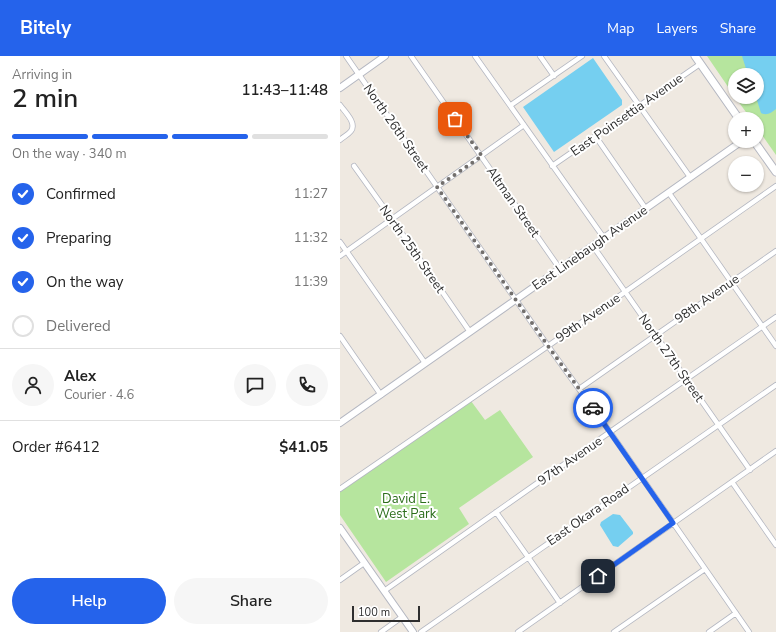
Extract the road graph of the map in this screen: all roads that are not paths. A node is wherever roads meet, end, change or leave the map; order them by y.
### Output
1 (346, 56) edge
2 (385, 56) edge
3 (411, 56) edge
4 (475, 56) edge
5 (540, 56) edge
6 (582, 56) edge
7 (604, 56) edge
8 (695, 56) edge
9 (700, 64) junction
10 (359, 74) junction
11 (554, 76) junction
12 (340, 88) edge
13 (340, 105) edge
14 (511, 105) junction
15 (639, 106) junction
16 (734, 112) edge
17 (524, 125) junction
18 (596, 136) junction
19 (340, 140) edge
20 (732, 148) edge
21 (759, 148) edge
22 (482, 156) junction
23 (354, 166) dead end
24 (552, 166) junction
25 (776, 172) edge
26 (690, 177) junction
27 (776, 186) edge
28 (437, 187) junction
29 (669, 193) junction
30 (646, 209) junction
31 (392, 219) junction
32 (604, 238) junction
33 (701, 238) junction
34 (340, 242) edge
35 (593, 246) junction
36 (346, 251) junction
37 (776, 251) edge
38 (340, 256) edge
39 (560, 269) junction
40 (731, 282) junction
41 (624, 292) junction
42 (516, 300) junction
43 (776, 317) edge
44 (762, 327) junction
45 (470, 332) junction
46 (655, 335) junction
47 (340, 336) edge
48 (548, 346) junction
49 (776, 346) edge
50 (425, 364) junction
51 (687, 380) junction
52 (776, 384) edge
53 (579, 388) junction
54 (381, 395) junction
55 (340, 423) edge
56 (718, 425) junction
57 (610, 432) junction
58 (776, 451) edge
59 (750, 470) junction
60 (641, 478) junction
61 (732, 482) junction
62 (340, 490) edge
63 (496, 512) junction
64 (673, 523) junction
65 (340, 528) edge
66 (776, 545) edge
67 (528, 557) junction
68 (364, 563) junction
69 (705, 568) junction
70 (340, 580) edge
71 (384, 591) junction
72 (560, 603) junction
73 (736, 613) junction
74 (402, 617) junction
75 (381, 632) edge
76 (413, 632) edge
77 (421, 632) edge
78 (518, 632) edge
79 (614, 632) edge
80 (709, 632) edge
81 (749, 632) edge

1 - 10 street, North 26th Street
2 - 10 street
3 - 22 street, Altman Street
4 - 14 street
5 - 11 street
6 - 11 street
7 - 15 street
8 - 9 main road
9 - 15 street, East Poinsettia Avenue
9 - 16 main road
10 - 12 street
10 - 28 street, North 26th Street
11 - 14 street
13 - 19 street
14 - 17 street
15 - 18 street, East Poinsettia Avenue
15 - 26 street
17 - 22 street
17 - 24 street
18 - 24 street, East Poinsettia Avenue
18 - 30 street
20 - 26 street, East Linebaugh Avenue
21 - 25 main road
22 - 28 street
22 - 39 street, Altman Street
23 - 31 street, North 25th Street
24 - 32 street
26 - 29 street, East Linebaugh Avenue
27 - 33 street, 99th Avenue
28 - 31 street
28 - 42 street, North 26th Street
29 - 30 street, East Linebaugh Avenue
29 - 33 street
30 - 32 street, East Linebaugh Avenue
31 - 36 street
31 - 45 street, North 25th Street
32 - 35 street, East Linebaugh Avenue
33 - 40 street
33 - 41 street, 99th Avenue
34 - 36 street
35 - 39 street, East Linebaugh Avenue
35 - 41 street, North 27th Street
36 - 38 street
36 - 50 street
37 - 40 street, 98th Avenue
39 - 42 street, East Linebaugh Avenue
40 - 44 street
40 - 46 street, 98th Avenue
41 - 46 street, North 27th Street
41 - 48 street, 99th Avenue
42 - 45 street, East Linebaugh Avenue
42 - 48 street, North 26th Street
43 - 44 street, 97th Avenue
44 - 49 street
44 - 51 street, 97th Avenue
45 - 50 street, East Linebaugh Avenue
46 - 51 street, North 27th Street
46 - 53 street, 98th Avenue
47 - 54 street
48 - 53 street, North 26th Street
48 - 62 street, 99th Avenue
50 - 54 street, East Linebaugh Avenue
51 - 56 street, North 27th Street
51 - 57 street, 97th Avenue
52 - 56 street, East Okara Road
53 - 57 street, North 26th Street
54 - 55 street, East Linebaugh Avenue
56 - 59 street, North 27th Street
56 - 60 street, East Okara Road
57 - 60 street, North 26th Street
57 - 63 street, 97th Avenue
58 - 59 street
59 - 61 street
60 - 64 street, North 26th Street
60 - 67 street, East Okara Road
61 - 64 street
61 - 66 street
63 - 67 street
63 - 71 street, 97th Avenue
64 - 69 street, North 26th Street
64 - 72 street
65 - 68 street
67 - 72 street
67 - 77 street, East Okara Road
68 - 70 street
68 - 71 street
69 - 73 street, North 26th Street
69 - 79 street
71 - 74 street
72 - 78 street
73 - 80 street
73 - 81 street, North 26th Street
74 - 75 street
74 - 76 street

